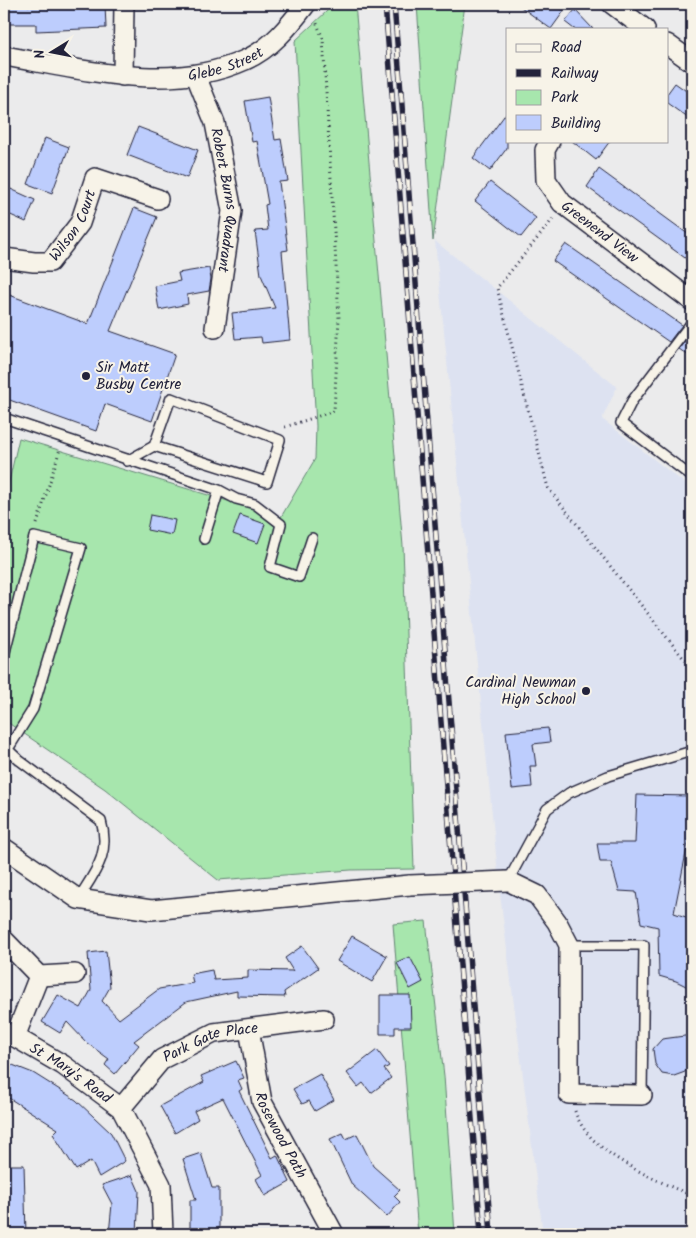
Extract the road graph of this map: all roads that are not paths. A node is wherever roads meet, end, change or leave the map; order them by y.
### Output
1 (124, 4) edge
2 (612, 4) edge
3 (310, 8) edge
4 (634, 26) edge
5 (668, 45) edge
6 (4, 56) edge
7 (692, 62) edge
8 (124, 76) junction
9 (196, 76) junction
10 (549, 142) edge
11 (158, 199) dead end
12 (4, 258) edge
13 (692, 301) edge
14 (692, 322) edge
15 (215, 328) dead end
16 (4, 418) edge
17 (154, 446) junction
18 (127, 460) junction
19 (692, 477) edge
20 (219, 490) junction
21 (312, 538) dead end
22 (204, 539) dead end
23 (4, 656) edge
24 (6, 747) edge
25 (692, 751) edge
26 (4, 848) edge
27 (508, 881) junction
28 (78, 899) junction
29 (4, 940) edge
30 (569, 945) junction
31 (74, 974) dead end
32 (39, 976) junction
33 (324, 1019) dead end
34 (249, 1029) junction
35 (9, 1035) edge
36 (642, 1095) joint
37 (121, 1108) junction
38 (163, 1234) edge
39 (334, 1234) edge

1 - 8 street
2 - 4 street
3 - 9 street, Glebe Street
5 - 7 street
6 - 8 street, Glebe Street
8 - 9 street, Glebe Street
9 - 15 street, Robert Burns Quadrant
10 - 13 street, Greenend View
11 - 12 street, Wilson Court
14 - 19 lane
16 - 18 lane
17 - 17 lane
17 - 18 lane
18 - 20 lane
20 - 21 lane
20 - 22 lane
23 - 24 lane
24 - 28 lane
25 - 27 lane
26 - 28 street
27 - 28 street, bridge
27 - 30 street
29 - 32 street
30 - 36 street
30 - 36 lane
31 - 32 street
32 - 35 street
33 - 34 street, Park Gate Place
34 - 37 street, Park Gate Place
34 - 39 street, Rosewood Path
35 - 37 street, St Mary's Road
37 - 38 street, St Mary's Road

